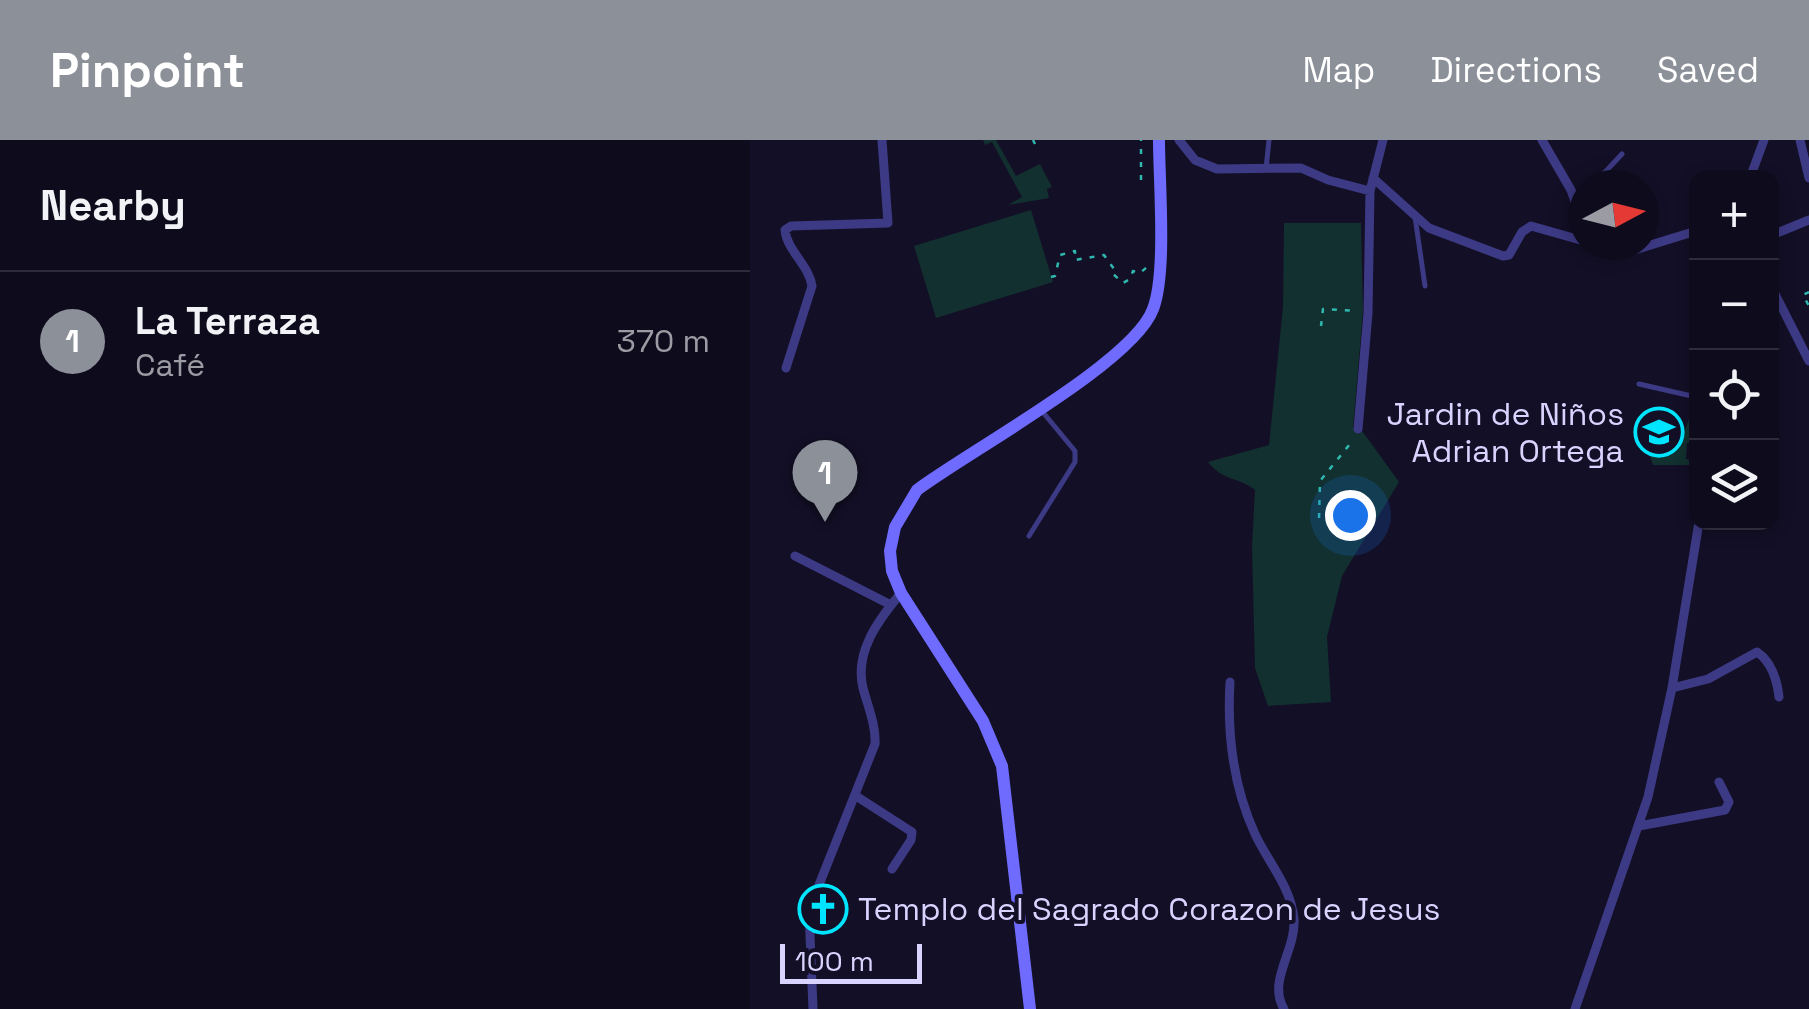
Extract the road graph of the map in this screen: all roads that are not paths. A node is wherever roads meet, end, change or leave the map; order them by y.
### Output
1 (882, 140) edge
2 (1159, 140) edge
3 (1179, 140) edge
4 (1269, 140) edge
5 (1383, 140) edge
6 (1542, 140) edge
7 (1764, 140) edge
8 (1800, 140) edge
9 (1622, 154) dead end
10 (1266, 169) junction
11 (1607, 170) edge
12 (1753, 170) edge
13 (1373, 178) junction
14 (1809, 178) edge
15 (1370, 190) junction
16 (1569, 190) edge
17 (1415, 217) junction
18 (1809, 220) edge
19 (1779, 232) edge
20 (1689, 233) edge
21 (1569, 237) edge
22 (1659, 242) edge
23 (1425, 286) dead end
24 (1779, 302) edge
25 (1809, 361) edge
26 (786, 368) dead end
27 (1638, 384) dead end
28 (1689, 395) edge
29 (1039, 407) junction
30 (1358, 430) road end
31 (1698, 530) edge
32 (1028, 536) dead end
33 (795, 556) dead end
34 (901, 592) junction
35 (891, 605) junction
36 (1230, 682) dead end
37 (1672, 688) junction
38 (1779, 697) dead end
39 (1719, 782) dead end
40 (856, 796) junction
41 (1639, 826) junction
42 (892, 870) dead end
43 (1028, 1008) edge
44 (813, 1009) edge
45 (1284, 1009) edge
46 (1575, 1009) edge

1 - 26 street
2 - 29 main road
3 - 10 street
4 - 10 lane
5 - 13 street
6 - 16 street
7 - 12 street
8 - 14 street
9 - 11 lane
10 - 15 street
13 - 15 street
13 - 17 street
15 - 30 street
17 - 21 street
17 - 23 lane
18 - 19 street
20 - 22 street
24 - 25 street
27 - 28 lane
29 - 32 lane
29 - 34 main road
31 - 37 street
33 - 35 street
34 - 35 street
34 - 43 main road
35 - 40 street
36 - 45 street
37 - 38 street
37 - 41 street
39 - 41 street
40 - 42 street
40 - 44 street
41 - 46 street

